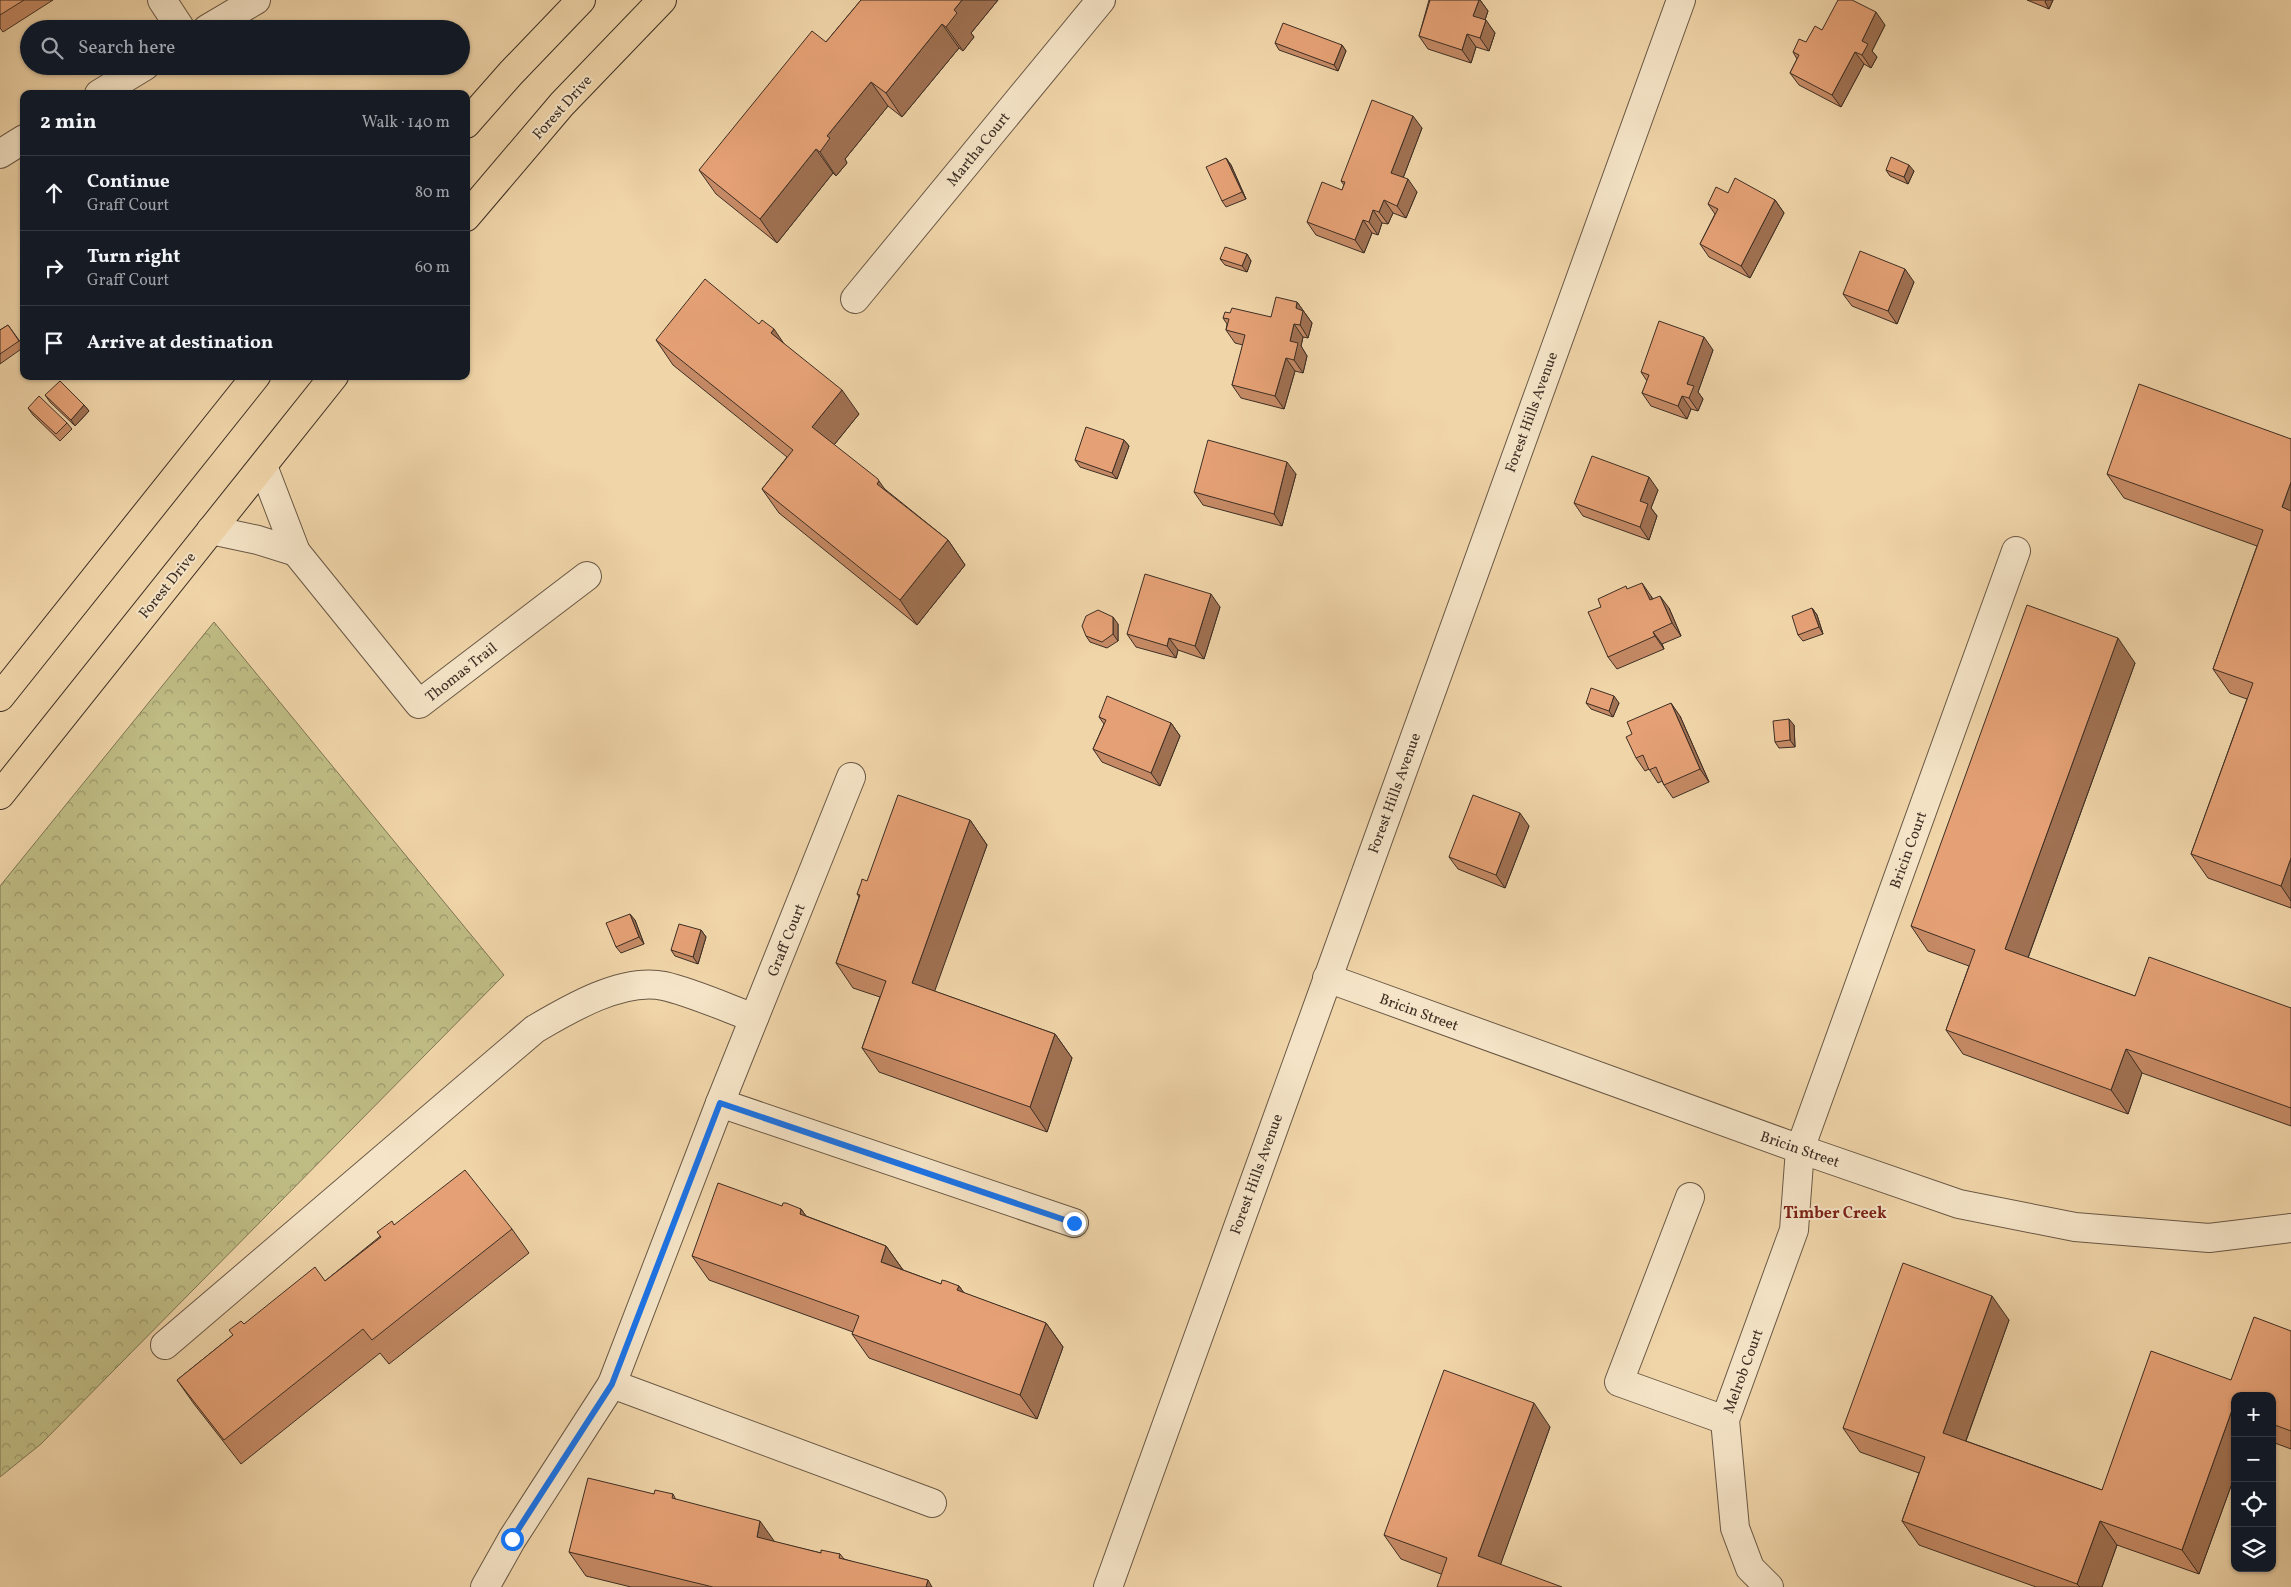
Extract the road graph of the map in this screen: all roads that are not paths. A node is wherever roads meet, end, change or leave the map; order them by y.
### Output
1 (162, 0) edge
2 (256, 0) edge
3 (581, 0) edge
4 (662, 0) edge
5 (1101, 0) edge
6 (1681, 0) edge
7 (175, 20) edge
8 (222, 20) edge
9 (130, 75) edge
10 (106, 90) edge
11 (470, 119) edge
12 (20, 142) edge
13 (0, 154) edge
14 (470, 212) edge
15 (855, 298) dead end
16 (253, 380) edge
17 (331, 380) edge
18 (263, 466) junction
19 (211, 530) junction
20 (2016, 551) dead end
21 (296, 552) junction
22 (587, 576) dead end
23 (0, 697) edge
24 (851, 777) dead end
25 (0, 795) edge
26 (1327, 978) junction
27 (754, 1018) junction
28 (720, 1103) junction
29 (1800, 1149) junction
30 (1690, 1197) dead end
31 (1074, 1223) dead end
32 (2291, 1228) edge
33 (165, 1345) dead end
34 (612, 1384) junction
35 (1725, 1420) junction
36 (932, 1503) dead end
37 (485, 1587) edge
38 (1108, 1587) edge
39 (1769, 1587) edge

1 - 7 street
2 - 8 street
3 - 11 main road
4 - 14 main road, Forest Drive
5 - 15 street, Martha Court
6 - 26 street, Forest Hills Avenue
9 - 10 street
12 - 13 street
16 - 23 main road
17 - 18 main road, Forest Drive
18 - 19 main road, Forest Drive
18 - 21 street, Thomas Trail
19 - 21 street
19 - 25 main road, Forest Drive
20 - 29 street, Bricin Court
21 - 22 street, Thomas Trail
24 - 27 street, Graff Court
26 - 29 street, Bricin Street
26 - 38 street, Forest Hills Avenue
27 - 28 street, Graff Court
27 - 33 street
28 - 31 street
28 - 34 street, Graff Court
29 - 32 street, Bricin Street
29 - 35 street, Melrob Court
30 - 35 street
34 - 36 street
34 - 37 street, Graff Court
35 - 39 street, Melrob Court

